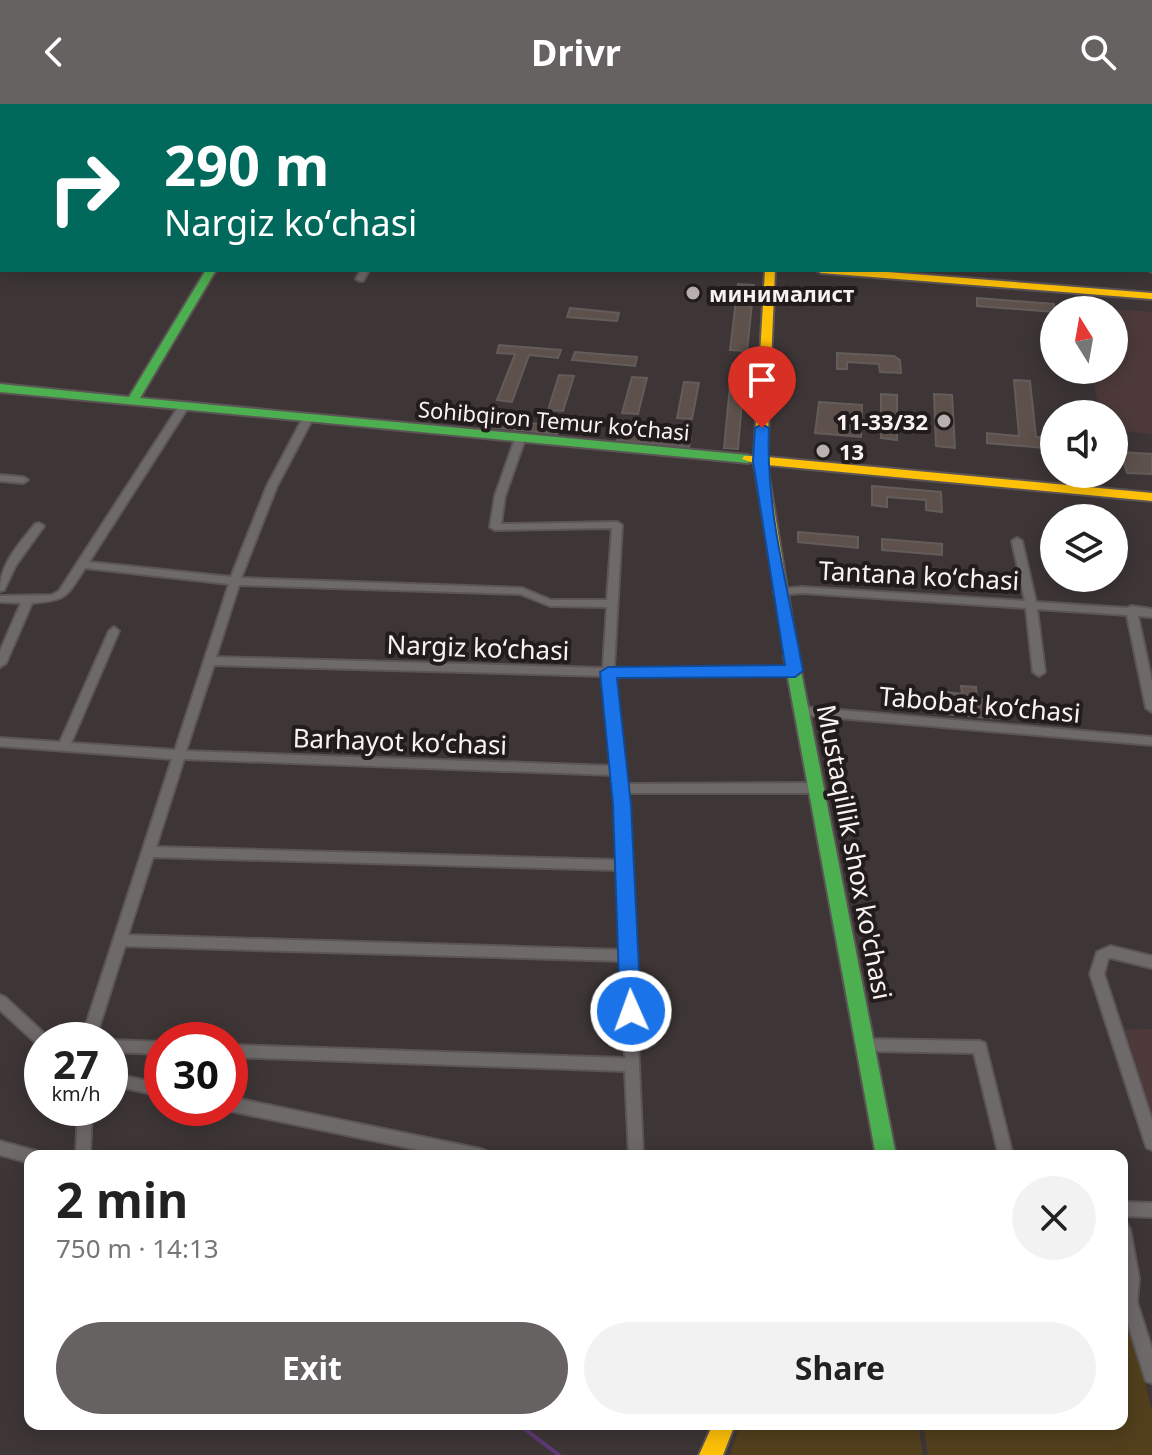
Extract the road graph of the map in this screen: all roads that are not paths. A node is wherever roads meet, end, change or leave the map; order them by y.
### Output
1 (210, 272) edge
2 (770, 272) edge
3 (878, 272) edge
4 (964, 275) edge
5 (1152, 296) edge
6 (0, 388) edge
7 (132, 401) junction
8 (184, 406) junction
9 (308, 418) junction
10 (520, 439) junction
11 (760, 461) junction
12 (0, 478) edge
13 (23, 480) dead end
14 (1152, 497) edge
15 (39, 526) dead end
16 (1017, 541) dead end
17 (81, 564) junction
18 (235, 581) junction
19 (0, 588) edge
20 (779, 592) junction
21 (0, 599) edge
22 (28, 600) junction
23 (613, 604) junction
24 (1031, 604) junction
25 (1131, 610) junction
26 (1152, 613) edge
27 (114, 631) dead end
28 (209, 661) junction
29 (0, 663) edge
30 (795, 671) junction
31 (608, 672) junction
32 (1039, 672) dead end
33 (1152, 708) edge
34 (804, 711) junction
35 (1152, 741) edge
36 (0, 742) edge
37 (64, 746) junction
38 (179, 755) junction
39 (619, 771) junction
40 (817, 788) junction
41 (621, 789) junction
42 (147, 852) junction
43 (625, 865) junction
44 (119, 940) junction
45 (629, 956) junction
46 (1152, 962) edge
47 (0, 1001) edge
48 (94, 1022) edge
49 (24, 1023) edge
50 (868, 1045) junction
51 (248, 1052) edge
52 (633, 1065) junction
53 (248, 1108) edge
54 (84, 1126) edge
55 (1152, 1143) edge
56 (0, 1148) edge
57 (83, 1150) edge
58 (452, 1150) edge
59 (636, 1150) edge
60 (885, 1150) edge
61 (1005, 1150) edge
62 (24, 1154) edge
63 (1128, 1209) edge
64 (1152, 1210) edge
65 (1128, 1262) edge
66 (1152, 1375) edge
67 (721, 1430) edge
68 (711, 1455) edge

1 - 7 main road
2 - 11 main road, Mustaqillik shox ko'chasi
3 - 4 main road
4 - 5 main road
6 - 7 main road, Sohibqiron Temur koʻchasi
7 - 8 main road, Sohibqiron Temur koʻchasi
8 - 9 main road, Sohibqiron Temur koʻchasi
8 - 17 street
9 - 10 main road, Sohibqiron Temur koʻchasi
9 - 18 street
10 - 11 main road, Sohibqiron Temur koʻchasi
10 - 23 street
11 - 14 main road, Sohibqiron Temur koʻchasi
11 - 20 main road, Mustaqillik shox ko'chasi
12 - 13 street
15 - 19 street
16 - 24 street
17 - 18 street
17 - 22 street
18 - 23 street
18 - 28 street
20 - 24 street, Tantana koʻchasi
20 - 30 main road, Mustaqillik shox ko'chasi
21 - 22 street
22 - 29 street
23 - 31 street
24 - 25 street, Tantana koʻchasi
24 - 32 street
25 - 26 street, Tantana koʻchasi
25 - 33 street
27 - 37 street
28 - 31 street, Nargiz koʻchasi
28 - 38 street
30 - 31 street, Nargiz koʻchasi
30 - 34 main road, Mustaqillik shox ko'chasi
31 - 39 street
34 - 35 street, Tabobat koʻchasi
34 - 40 main road, Mustaqillik shox ko'chasi
36 - 37 street, Barhayot koʻchasi
37 - 38 street, Barhayot koʻchasi
38 - 39 street, Barhayot koʻchasi
38 - 42 street
39 - 41 street
40 - 41 street
40 - 50 main road, Mustaqillik shox ko'chasi
41 - 43 street
42 - 43 street
42 - 44 street
43 - 45 street
44 - 45 street
44 - 48 street
45 - 52 street
46 - 55 street
47 - 49 street
50 - 60 main road, Mustaqillik shox ko'chasi
50 - 61 street
51 - 52 street
52 - 59 street
53 - 58 street
54 - 57 street
56 - 62 street
63 - 64 street
65 - 66 street
67 - 68 main road

